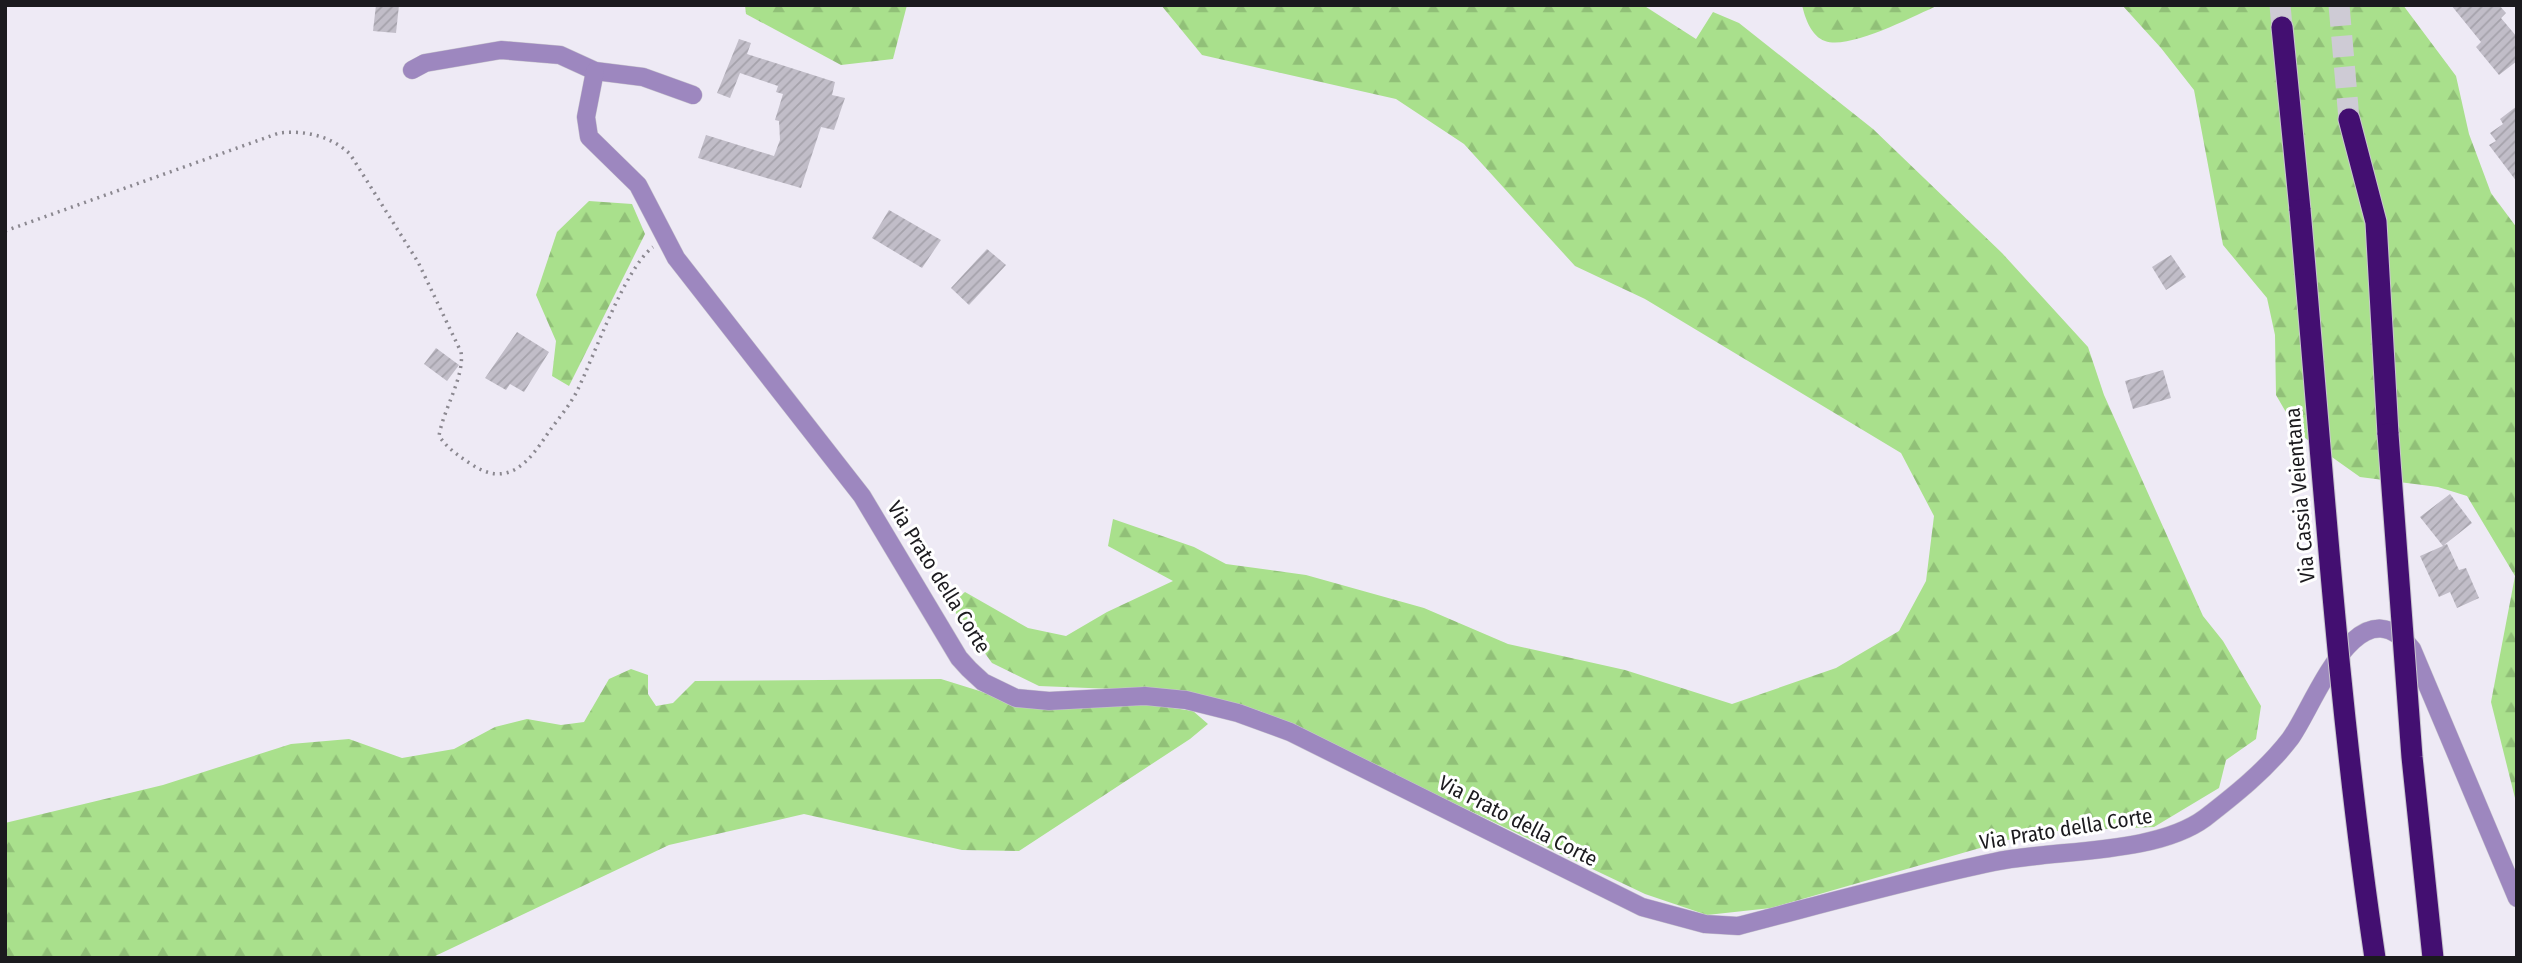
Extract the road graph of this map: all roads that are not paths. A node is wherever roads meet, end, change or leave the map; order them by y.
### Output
1 (2282, 27) tunnel mouth
2 (412, 70) dead end
3 (595, 71) junction
4 (693, 95) dead end
5 (2349, 120) tunnel mouth
6 (2517, 898) edge
7 (2375, 958) edge
8 (2433, 958) edge

1 - 7 highway, Via Cassia Veientana, bridge
2 - 3 street
3 - 4 street
3 - 6 street, Via Prato della Corte
5 - 8 highway, bridge

